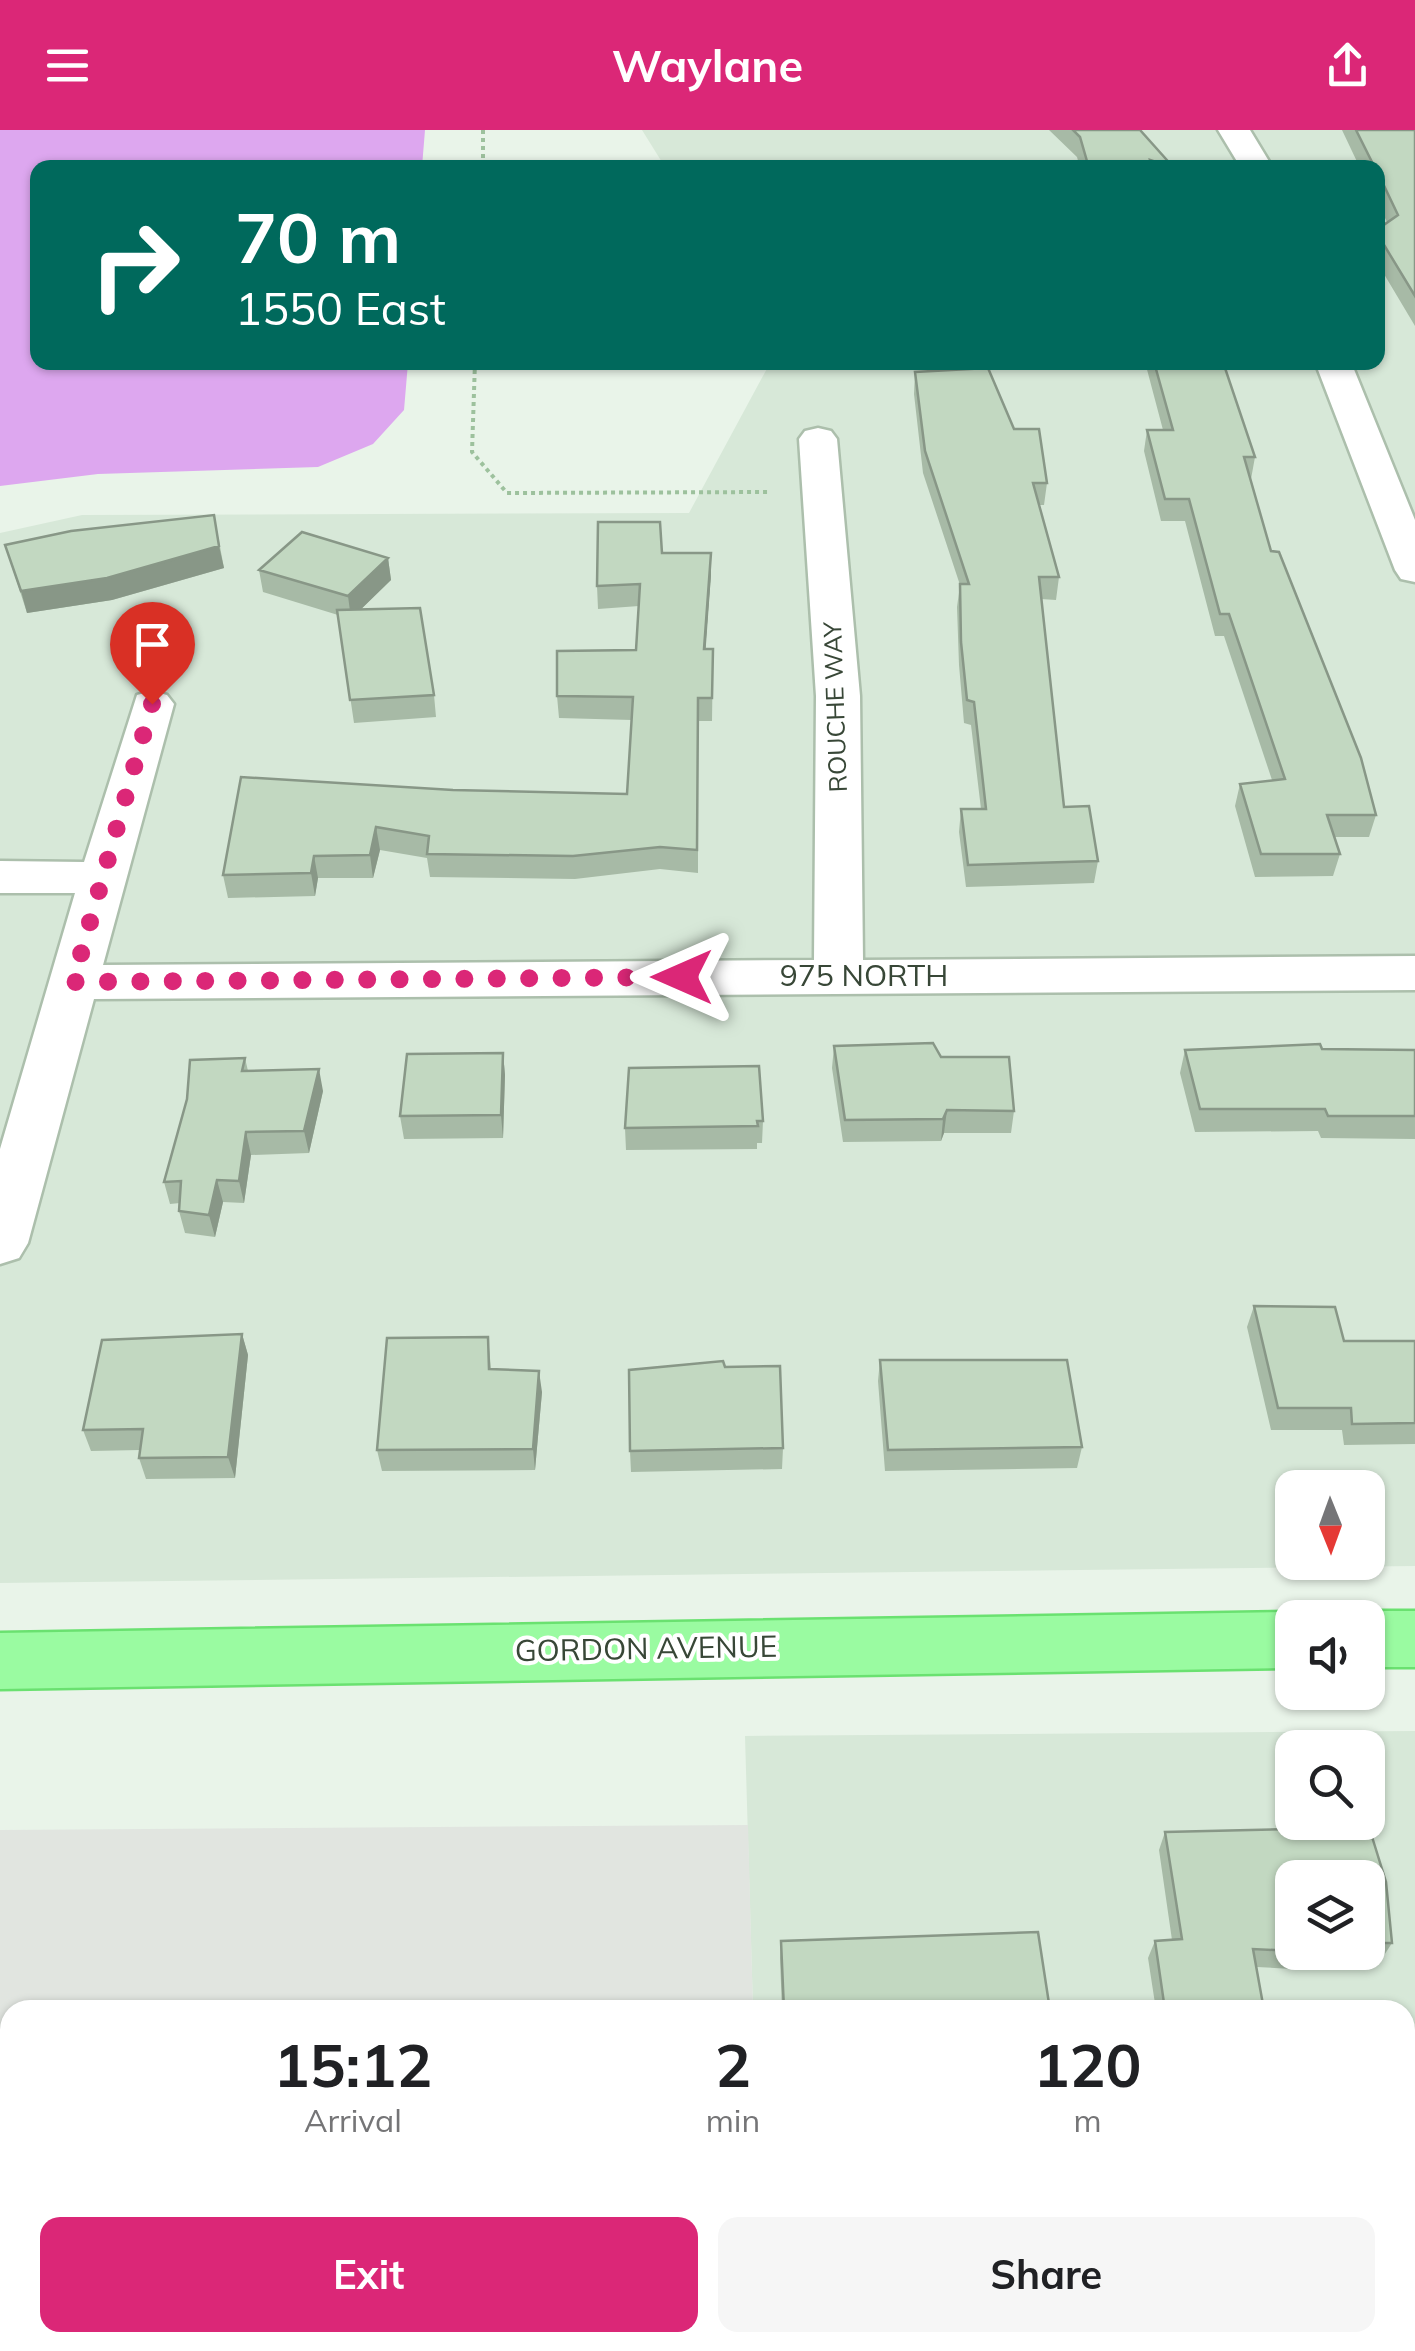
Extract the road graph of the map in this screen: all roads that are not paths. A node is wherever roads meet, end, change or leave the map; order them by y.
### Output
1 (1234, 130) edge
2 (1251, 160) edge
3 (1336, 370) edge
4 (818, 438) dead end
5 (1415, 570) edge
6 (152, 704) dead end
7 (0, 877) edge
8 (103, 878) junction
9 (1415, 974) edge
10 (839, 976) junction
11 (73, 982) junction
12 (0, 1243) edge
13 (1415, 1639) edge
14 (1275, 1640) edge
15 (1385, 1640) edge
16 (0, 1661) edge

1 - 2 street
3 - 5 street
4 - 10 street, ROUCHE WAY
6 - 8 street
7 - 8 street
8 - 11 street
9 - 10 street, 975 NORTH
10 - 11 street, 975 NORTH
11 - 12 street
13 - 15 main road
14 - 16 main road, GORDON AVENUE

